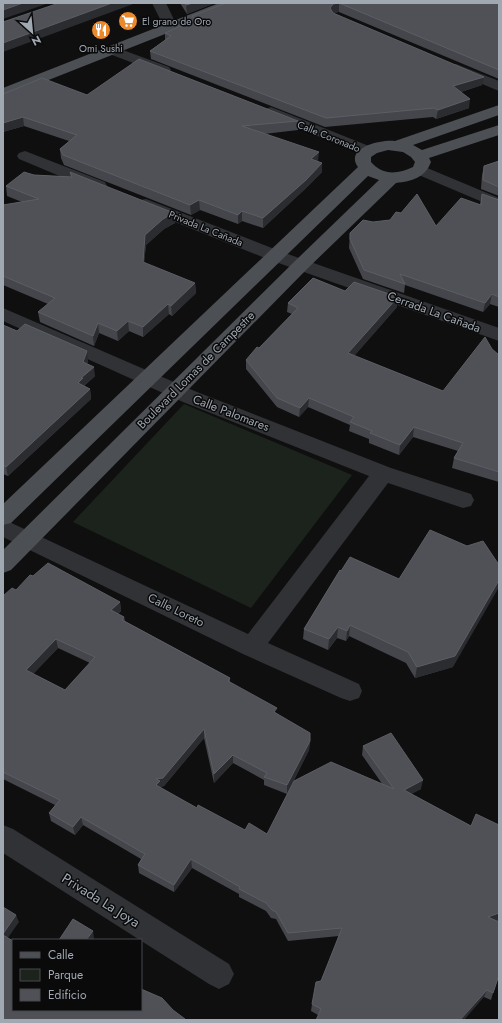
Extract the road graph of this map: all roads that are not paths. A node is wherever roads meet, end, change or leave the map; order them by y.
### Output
1 (159, 3) edge
2 (231, 3) edge
3 (170, 26) junction
4 (112, 50) junction
5 (440, 61) edge
6 (178, 76) edge
7 (499, 86) edge
8 (3, 93) edge
9 (258, 108) edge
10 (499, 110) edge
11 (499, 130) edge
12 (398, 145) junction
13 (25, 156) dead end
14 (367, 160) junction
15 (420, 163) junction
16 (391, 178) junction
17 (499, 204) edge
18 (276, 256) junction
19 (301, 265) junction
20 (3, 314) edge
21 (499, 335) edge
22 (147, 379) junction
23 (175, 391) junction
24 (383, 473) junction
25 (463, 500) dead end
26 (3, 517) edge
27 (3, 527) edge
28 (27, 539) junction
29 (3, 564) edge
30 (252, 647) junction
31 (350, 691) dead end
32 (3, 838) edge
33 (219, 974) dead end

1 - 3 street
2 - 3 main road
3 - 4 main road
4 - 6 street
4 - 8 main road
5 - 7 street
9 - 14 street, Calle Coronado
10 - 12 main road
11 - 15 main road
12 - 14 main road
12 - 15 main road
13 - 18 street, Privada La Cañada
14 - 16 main road
14 - 18 main road
15 - 16 main road
15 - 17 street
16 - 19 main road, Boulevard Lomas de Campestre
18 - 19 street, Privada La Cañada
18 - 22 main road
19 - 21 street, Cerrada La Cañada
19 - 23 main road, Boulevard Lomas de Campestre
20 - 22 street, Calle Palomares
22 - 23 street, Calle Palomares
22 - 26 main road
23 - 24 street, Calle Palomares
23 - 28 main road, Boulevard Lomas de Campestre
24 - 25 street, Calle Palomares
24 - 30 street
27 - 28 street, Calle Loreto
28 - 29 main road, Boulevard Lomas de Campestre
28 - 30 street, Calle Loreto
30 - 31 street, Calle Loreto
32 - 33 street, Privada La Joya

